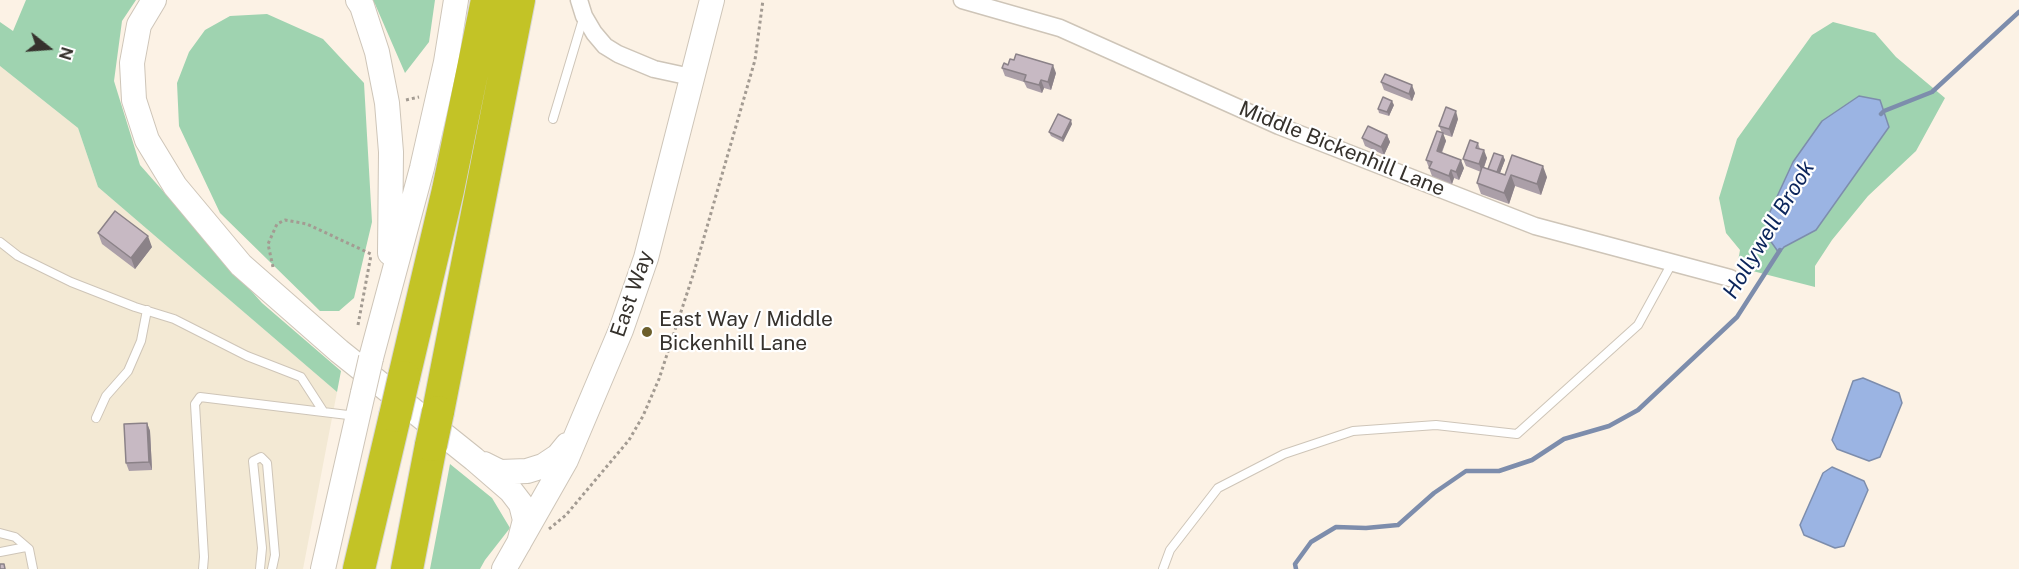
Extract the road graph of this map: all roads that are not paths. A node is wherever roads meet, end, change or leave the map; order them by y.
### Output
1 (154, 0) edge
2 (358, 0) edge
3 (456, 0) edge
4 (487, 0) edge
5 (519, 0) edge
6 (712, 0) edge
7 (962, 0) edge
8 (582, 8) edge
9 (691, 77) junction
10 (553, 119) dead end
11 (0, 242) edge
12 (1672, 262) junction
13 (1730, 278) dead end
14 (390, 282) junction
15 (147, 310) junction
16 (360, 404) junction
17 (323, 411) junction
18 (96, 417) dead end
19 (575, 436) junction
20 (474, 459) junction
21 (0, 533) edge
22 (519, 543) junction
23 (26, 547) junction
24 (0, 552) edge
25 (33, 569) edge
26 (203, 569) edge
27 (260, 569) edge
28 (272, 569) edge
29 (323, 569) edge
30 (360, 569) edge
31 (407, 569) edge
32 (504, 569) edge
33 (1163, 569) edge

1 - 20 street
2 - 14 street
3 - 14 street
4 - 30 highway, bridge
5 - 31 highway, bridge
6 - 9 street, East Way
7 - 12 street, Middle Bickenhill Lane
8 - 9 street
8 - 10 lane
9 - 19 street, East Way
11 - 15 lane
12 - 13 street, Middle Bickenhill Lane
12 - 33 lane
14 - 16 street, bridge
15 - 17 lane
15 - 18 lane
16 - 17 lane
16 - 29 street
17 - 26 lane
19 - 20 street
19 - 22 street, East Way
20 - 22 street
21 - 23 lane
22 - 32 street, East Way
23 - 24 lane
23 - 25 lane
27 - 28 lane

